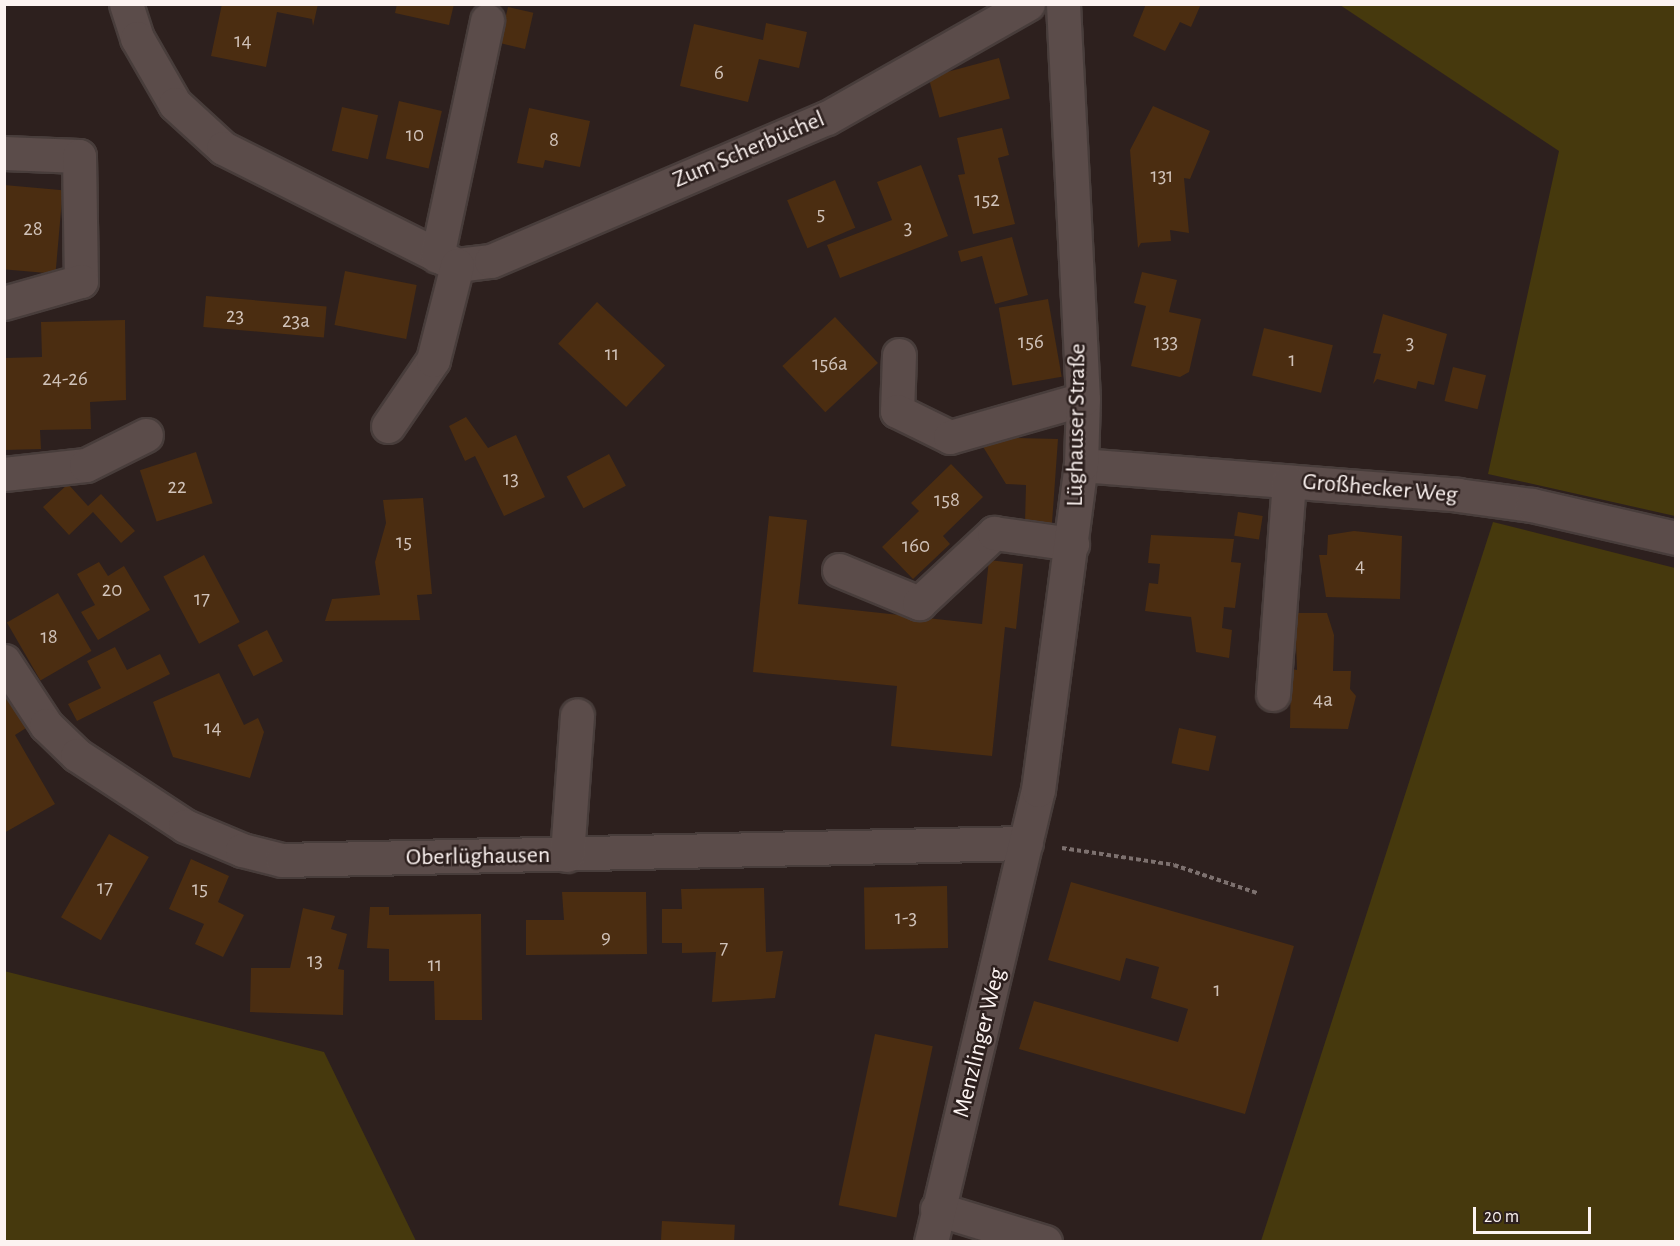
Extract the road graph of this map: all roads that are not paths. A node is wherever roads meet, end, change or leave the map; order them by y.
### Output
1 (126, 4) edge
2 (1028, 4) edge
3 (1063, 4) edge
4 (487, 20) dead end
5 (4, 153) edge
6 (447, 260) junction
7 (4, 303) edge
8 (898, 355) dead end
9 (1083, 399) junction
10 (388, 426) dead end
11 (146, 435) dead end
12 (1081, 465) junction
13 (4, 474) edge
14 (1289, 482) junction
15 (1676, 538) edge
16 (1072, 544) junction
17 (839, 570) dead end
18 (4, 661) edge
19 (1273, 694) dead end
20 (578, 715) dead end
21 (1026, 843) junction
22 (567, 855) junction
23 (938, 1209) junction
24 (931, 1242) edge
25 (1045, 1242) edge

1 - 6 street
2 - 6 street, Zum Scherbüchel
3 - 9 street, Lüghauser Straße
4 - 6 street
5 - 7 street
6 - 10 street
8 - 9 street
9 - 12 street, Lüghauser Straße
11 - 13 street
12 - 14 street, Großhecker Weg
12 - 16 street, Lüghauser Straße
14 - 15 street, Großhecker Weg
14 - 19 street
16 - 17 street
16 - 21 street, Lüghauser Straße
18 - 22 street, Oberlüghausen
20 - 22 street
21 - 22 street, Oberlüghausen
21 - 23 street, Menzlinger Weg
23 - 24 street, Menzlinger Weg
23 - 25 street

